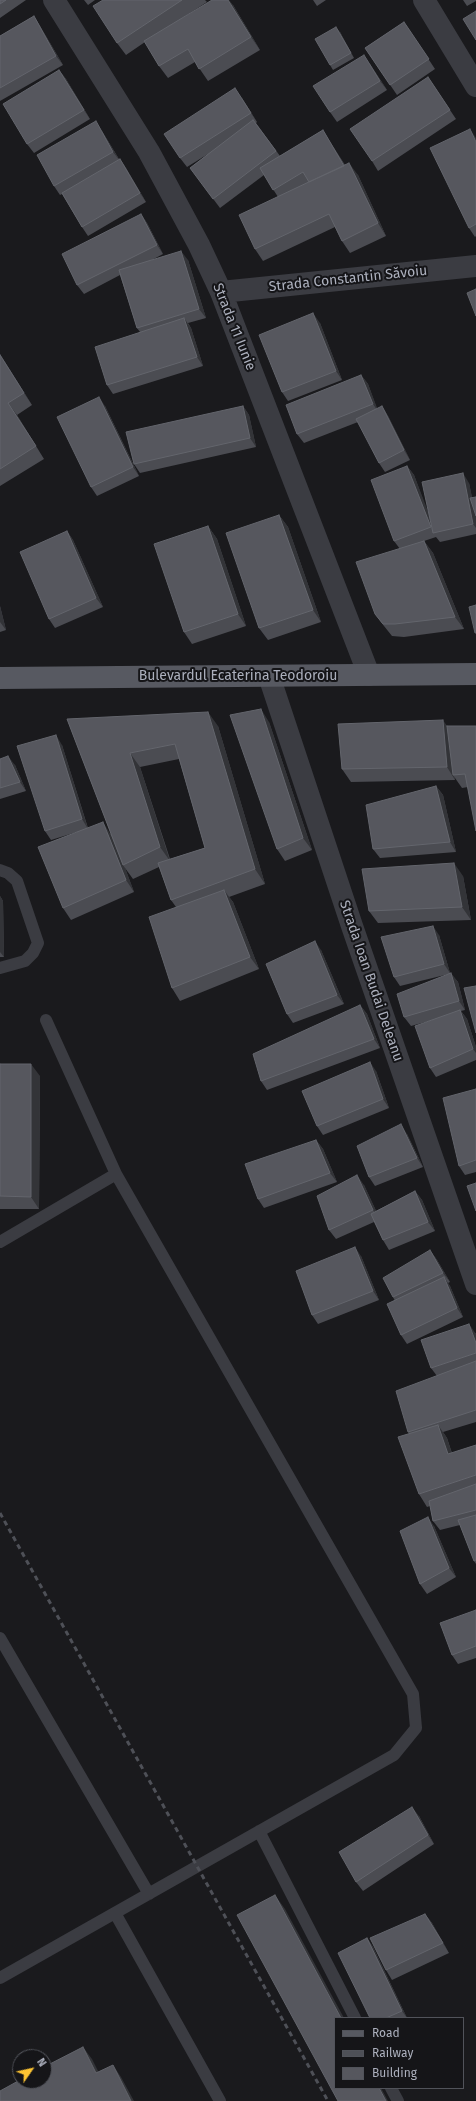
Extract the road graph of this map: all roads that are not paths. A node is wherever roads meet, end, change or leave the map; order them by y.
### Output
1 (54, 0) edge
2 (424, 0) edge
3 (476, 86) edge
4 (476, 266) edge
5 (221, 292) junction
6 (476, 674) edge
7 (370, 675) junction
8 (269, 676) junction
9 (0, 678) edge
10 (0, 870) edge
11 (0, 968) edge
12 (46, 1020) dead end
13 (116, 1174) junction
14 (0, 1242) edge
15 (476, 1284) edge
16 (0, 1638) edge
17 (259, 1831) junction
18 (148, 1894) junction
19 (115, 1913) junction
20 (0, 1978) edge
21 (354, 2017) edge
22 (392, 2089) edge
23 (220, 2101) edge
24 (398, 2101) edge

1 - 5 street, Strada 11 Iunie
2 - 3 street
4 - 5 street, Strada Constantin Săvoiu
5 - 7 street, Strada 11 Iunie
6 - 7 main road, Bulevardul Ecaterina Teodoroiu
7 - 8 main road, Bulevardul Ecaterina Teodoroiu
8 - 9 main road, Bulevardul Ecaterina Teodoroiu
8 - 15 street, Strada Ioan Budai Deleanu
10 - 11 lane
12 - 13 lane
13 - 14 lane
13 - 17 lane
16 - 18 lane
17 - 18 lane
17 - 21 lane
18 - 19 lane
19 - 20 lane
19 - 23 lane
22 - 24 lane

